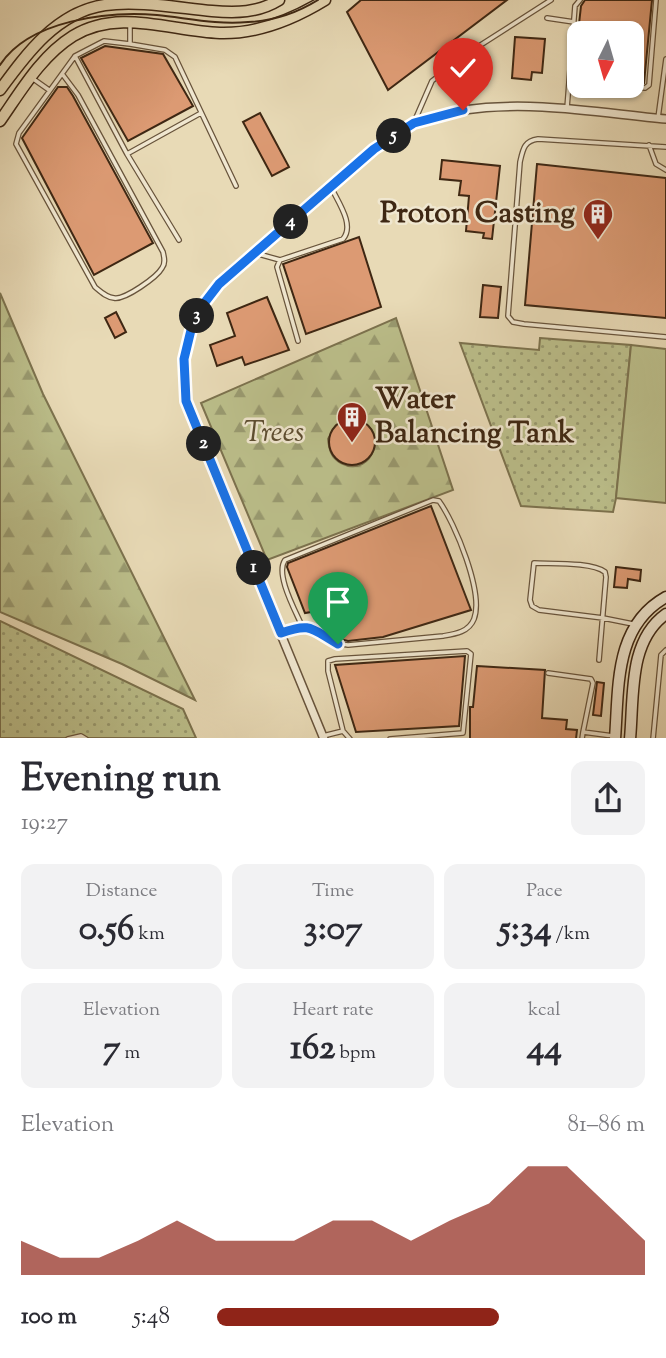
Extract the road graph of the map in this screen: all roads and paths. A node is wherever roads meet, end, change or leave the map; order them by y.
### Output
1 (279, 0) edge
2 (325, 0) edge
3 (551, 0) edge
4 (580, 0) edge
5 (656, 0) edge
6 (547, 18) dead end
7 (130, 21) junction
8 (567, 21) edge
9 (574, 21) edge
10 (130, 44) junction
11 (75, 56) junction
12 (666, 59) edge
13 (63, 75) junction
14 (31, 77) junction
15 (644, 88) edge
16 (0, 90) edge
17 (49, 90) junction
18 (663, 93) edge
19 (568, 98) edge
20 (567, 110) junction
21 (201, 113) junction
22 (662, 118) edge
23 (0, 121) edge
24 (414, 123) junction
25 (649, 145) junction
26 (666, 147) edge
27 (127, 154) junction
28 (666, 170) edge
29 (236, 186) dead end
30 (331, 187) junction
31 (179, 240) dead end
32 (254, 253) junction
33 (280, 260) junction
34 (666, 337) edge
35 (298, 341) dead end
36 (666, 597) edge
37 (666, 614) edge
38 (603, 618) junction
39 (635, 625) junction
40 (302, 626) junction
41 (281, 633) junction
42 (666, 650) edge
43 (599, 660) dead end
44 (548, 673) dead end
45 (343, 731) junction
46 (583, 732) junction
47 (463, 733) junction
48 (323, 737) edge
49 (615, 737) edge
50 (68, 738) edge
51 (86, 738) edge
52 (350, 738) edge
53 (390, 738) edge
54 (463, 738) edge
55 (582, 738) edge
56 (630, 738) edge
57 (653, 738) edge

1 - 16 main road
2 - 7 main road
3 - 24 lane
4 - 9 lane
5 - 15 lane
6 - 8 lane
7 - 10 lane
7 - 14 main road
10 - 11 lane
10 - 21 lane
11 - 13 lane
11 - 27 lane
12 - 18 lane
13 - 17 lane
13 - 17 lane
14 - 17 lane
14 - 23 main road
18 - 22 lane
19 - 20 lane
20 - 22 street
20 - 24 street
21 - 27 lane
21 - 29 lane
24 - 30 street
25 - 26 lane
25 - 28 lane
25 - 34 lane
27 - 31 lane
30 - 32 street
30 - 33 lane
32 - 33 lane
32 - 41 street
33 - 35 lane
36 - 39 street
37 - 56 street
38 - 38 lane
38 - 39 lane
38 - 43 lane
39 - 49 street
40 - 40 lane
40 - 41 lane
41 - 48 street
42 - 57 lane
44 - 46 lane
45 - 47 lane
45 - 48 lane
45 - 52 lane
46 - 49 lane
46 - 55 lane
47 - 53 lane
47 - 54 lane
50 - 51 lane

